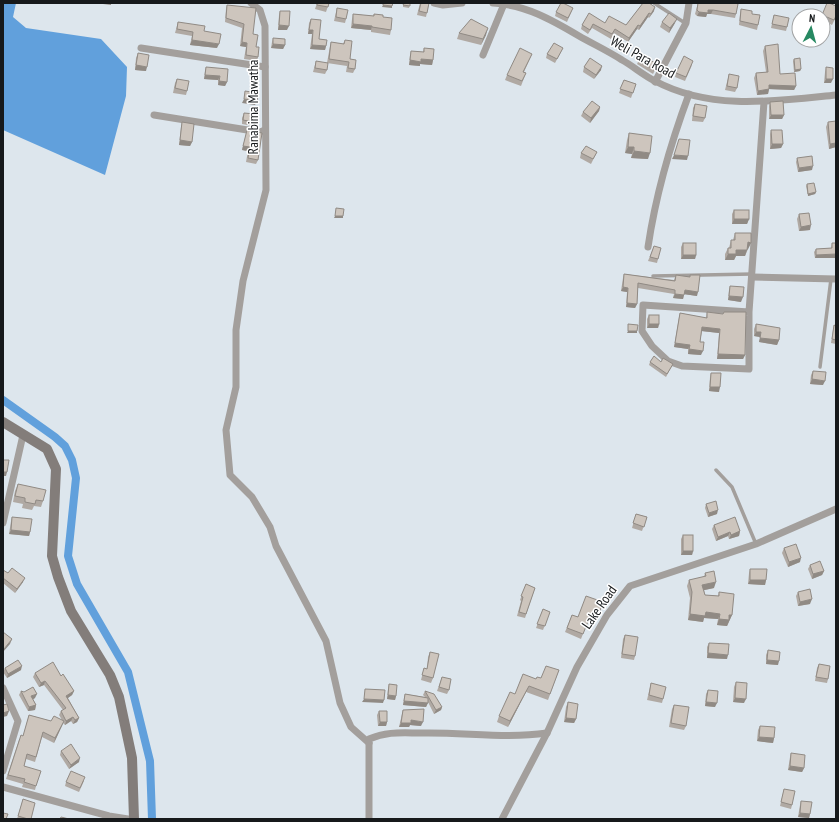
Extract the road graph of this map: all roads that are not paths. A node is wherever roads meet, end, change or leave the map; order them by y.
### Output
1 (244, 3) edge
2 (254, 3) edge
3 (434, 3) edge
4 (462, 3) edge
5 (493, 3) edge
6 (654, 3) edge
7 (690, 3) edge
8 (504, 4) edge
9 (686, 23) junction
10 (141, 48) dead end
11 (483, 55) dead end
12 (265, 67) junction
13 (655, 82) junction
14 (689, 94) junction
15 (836, 95) edge
16 (764, 102) junction
17 (154, 115) dead end
18 (265, 130) junction
19 (648, 246) dead end
20 (653, 276) edge
21 (752, 276) junction
22 (834, 279) edge
23 (749, 312) junction
24 (820, 367) dead end
25 (3, 422) edge
26 (23, 435) junction
27 (716, 470) dead end
28 (5, 506) edge
29 (836, 509) edge
30 (3, 523) edge
31 (756, 544) junction
32 (3, 688) edge
33 (547, 733) junction
34 (369, 743) junction
35 (3, 771) edge
36 (3, 787) edge
37 (128, 819) edge
38 (134, 819) edge
39 (369, 819) edge
40 (502, 819) edge

1 - 2 street
2 - 12 street, Ranabima Mawatha
3 - 4 street
5 - 8 street, Weli Para Road
6 - 9 lane
7 - 9 street
8 - 11 street
8 - 13 street, Weli Para Road
9 - 13 street
10 - 12 street
12 - 18 street, Ranabima Mawatha
13 - 14 street, Weli Para Road
14 - 16 street, Weli Para Road
14 - 19 street
15 - 16 street, Weli Para Road
16 - 21 street
17 - 18 street
18 - 34 street, Ranabima Mawatha
20 - 21 lane
21 - 22 street
21 - 23 street
22 - 24 lane
23 - 23 street
25 - 26 main road
26 - 28 street
26 - 38 main road
27 - 31 lane
28 - 30 street
29 - 31 street, Lake Road
31 - 33 street, Lake Road
32 - 35 street
33 - 34 street
33 - 40 street, Lake Road
34 - 39 street
36 - 37 street

